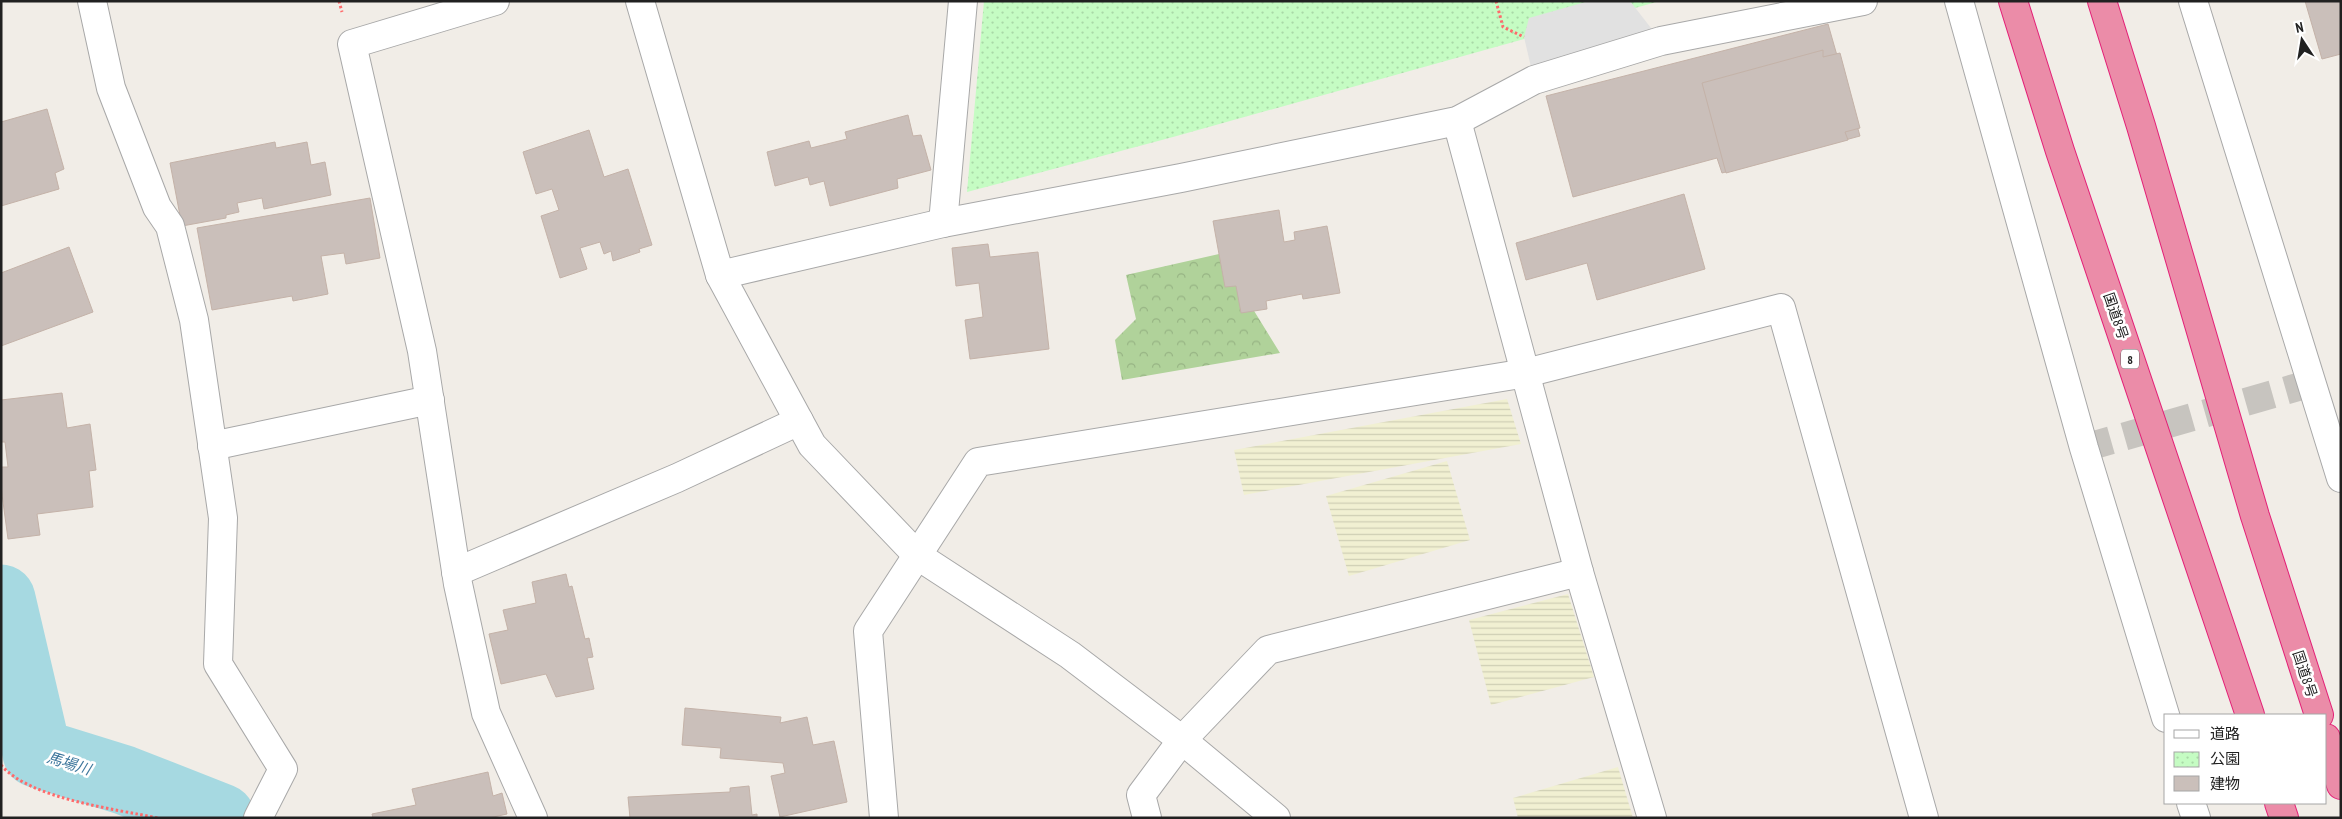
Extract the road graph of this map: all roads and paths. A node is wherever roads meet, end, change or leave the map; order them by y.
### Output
1 (92, 1) edge
2 (495, 1) edge
3 (640, 1) edge
4 (963, 1) edge
5 (1496, 1) edge
6 (1863, 1) edge
7 (1958, 1) edge
8 (2013, 1) edge
9 (2102, 1) edge
10 (2193, 1) edge
11 (1524, 37) dead end
12 (1457, 121) junction
13 (943, 223) junction
14 (720, 275) junction
15 (1526, 373) junction
16 (430, 400) junction
17 (799, 421) junction
18 (212, 446) junction
19 (2341, 478) edge
20 (918, 556) junction
21 (456, 572) junction
22 (1579, 572) junction
23 (2165, 714) edge
24 (2250, 714) edge
25 (2319, 714) edge
26 (1182, 740) junction
27 (2327, 741) edge
28 (1, 765) edge
29 (2341, 785) edge
30 (2192, 804) edge
31 (2279, 804) edge
32 (260, 813) edge
33 (158, 818) edge
34 (533, 818) edge
35 (884, 818) edge
36 (1147, 818) edge
37 (1276, 818) edge
38 (1652, 818) edge
39 (1924, 818) edge
40 (2196, 818) edge
41 (2284, 818) edge

1 - 18 street
2 - 16 street
3 - 14 street
4 - 13 street
5 - 11 path
6 - 12 street
7 - 23 street
8 - 24 highway, 国道8号 / 8
9 - 25 highway, 国道8号
10 - 19 street
12 - 13 street
12 - 15 street
13 - 14 street
14 - 17 street
15 - 20 street
15 - 22 street
15 - 39 street
16 - 18 street
16 - 21 street
17 - 20 street
17 - 21 street
18 - 32 street
20 - 26 street
20 - 35 street
21 - 34 street
22 - 26 street
22 - 38 street
26 - 36 street
26 - 37 street
27 - 29 highway
28 - 33 path
30 - 40 street
31 - 41 highway

